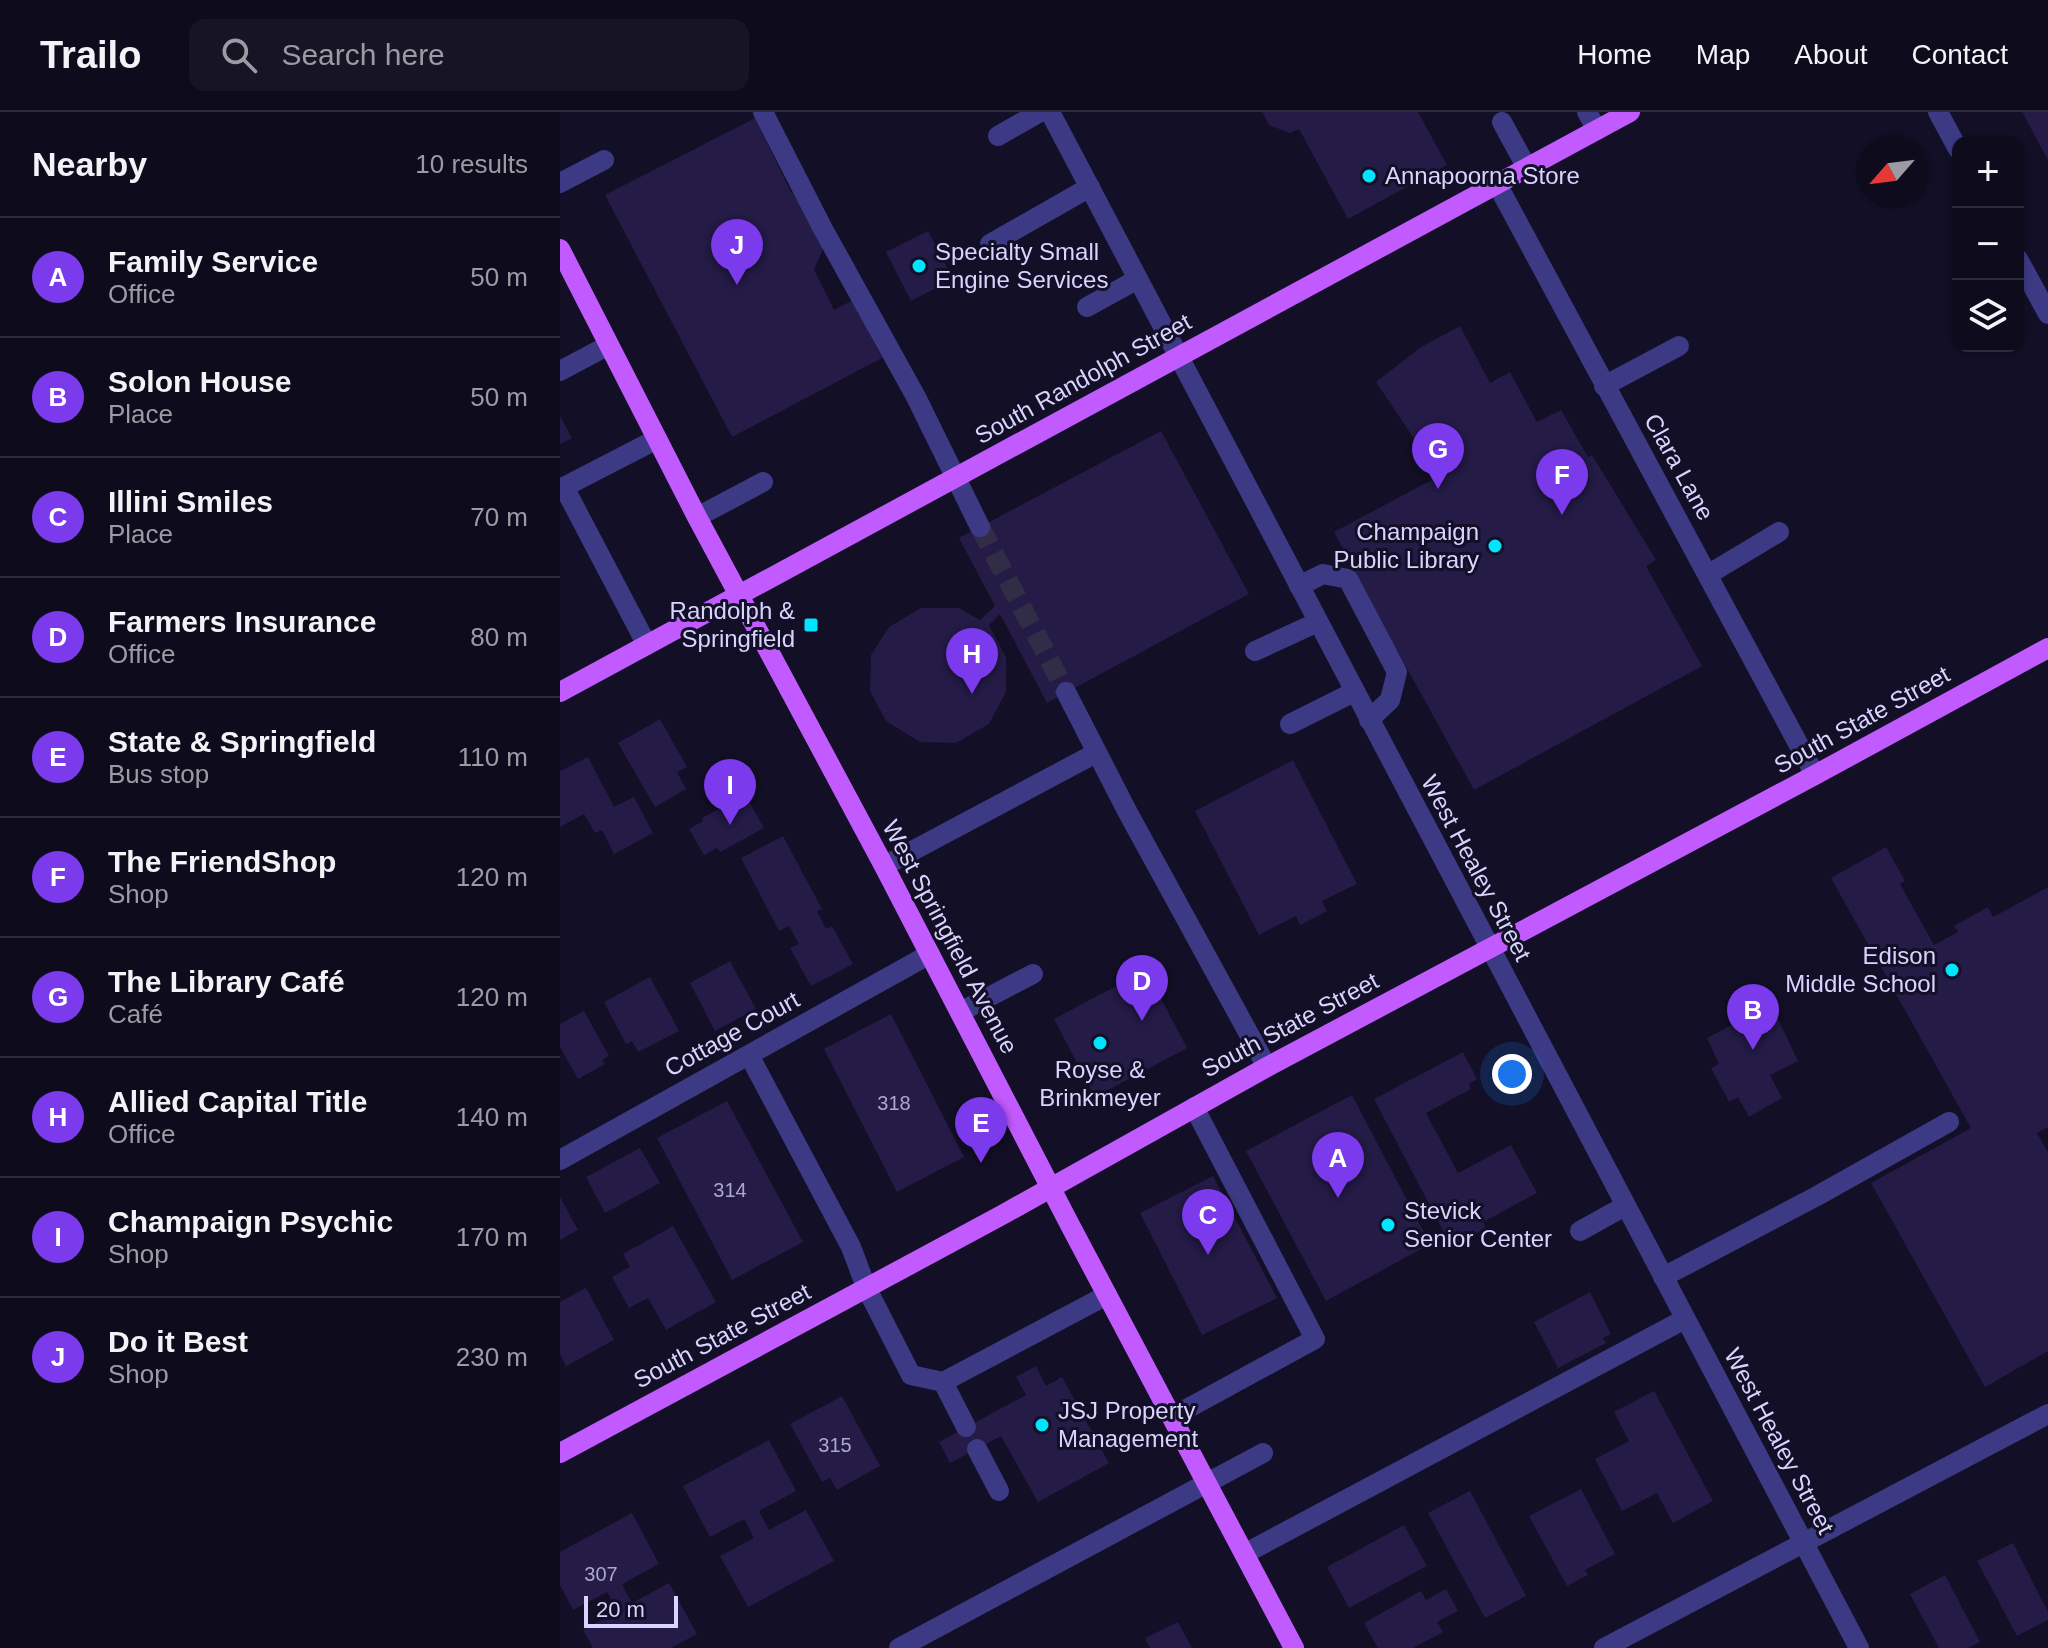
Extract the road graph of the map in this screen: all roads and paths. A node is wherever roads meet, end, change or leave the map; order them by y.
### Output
1 (763, 112) edge
2 (1040, 112) edge
3 (1050, 112) edge
4 (1630, 112) edge
5 (1938, 112) edge
6 (1592, 121) edge
7 (1502, 122) dead end
8 (998, 136) dead end
9 (1952, 138) edge
10 (604, 160) dead end
11 (1527, 168) junction
12 (560, 183) edge
13 (1497, 184) junction
14 (1090, 187) junction
15 (990, 244) dead end
16 (560, 249) edge
17 (2024, 270) edge
18 (1138, 279) junction
19 (568, 285) edge
20 (1087, 307) dead end
21 (2048, 314) edge
22 (607, 346) junction
23 (1679, 346) dead end
24 (1179, 357) junction
25 (560, 371) edge
26 (1604, 386) junction
27 (657, 439) junction
28 (957, 477) junction
29 (763, 482) dead end
30 (562, 488) edge
31 (697, 517) junction
32 (980, 527) tunnel mouth
33 (1779, 532) dead end
34 (1709, 574) junction
35 (1299, 586) junction
36 (738, 595) junction
37 (1318, 622) junction
38 (647, 645) junction
39 (2048, 648) edge
40 (1255, 651) dead end
41 (560, 692) edge
42 (1066, 692) tunnel mouth
43 (1354, 692) junction
44 (1369, 720) junction
45 (1290, 724) dead end
46 (1096, 753) junction
47 (1815, 775) junction
48 (884, 866) junction
49 (1489, 948) junction
50 (930, 954) junction
51 (1033, 974) dead end
52 (960, 1012) junction
53 (749, 1055) junction
54 (1267, 1067) junction
55 (1194, 1107) junction
56 (1949, 1122) dead end
57 (560, 1160) edge
58 (1050, 1187) junction
59 (1625, 1206) junction
60 (1580, 1231) dead end
61 (1663, 1277) junction
62 (866, 1287) junction
63 (1107, 1295) junction
64 (1685, 1319) junction
65 (943, 1382) junction
66 (2048, 1414) edge
67 (1172, 1417) junction
68 (966, 1427) dead end
69 (977, 1449) dead end
70 (560, 1453) edge
71 (1263, 1453) dead end
72 (1207, 1485) junction
73 (999, 1491) dead end
74 (1803, 1542) junction
75 (1244, 1554) junction
76 (899, 1648) edge
77 (1294, 1648) edge
78 (1604, 1648) edge
79 (1859, 1648) edge

1 - 28 street
2 - 8 street
3 - 14 street, West Healey Street
4 - 6 main road, South Randolph Street
5 - 9 street
6 - 11 main road, South Randolph Street
7 - 11 street
10 - 12 street
11 - 13 main road, South Randolph Street
13 - 24 main road, South Randolph Street
13 - 26 street, Clara Lane
14 - 15 street
14 - 18 street, West Healey Street
16 - 19 main road, West Springfield Avenue
17 - 21 street
18 - 20 street
18 - 24 street, West Healey Street
19 - 22 main road, West Springfield Avenue
22 - 25 street
22 - 27 main road, West Springfield Avenue
23 - 26 street
24 - 28 main road, South Randolph Street
24 - 35 street, West Healey Street
26 - 34 street, Clara Lane
27 - 30 street
27 - 31 main road, West Springfield Avenue
28 - 32 street
28 - 36 main road, South Randolph Street
29 - 31 street
30 - 38 street
31 - 36 main road, West Springfield Avenue
33 - 34 street
34 - 47 street, Clara Lane
35 - 37 street, West Healey Street
35 - 44 street
36 - 38 main road, South Randolph Street
36 - 48 main road, West Springfield Avenue
37 - 40 street
37 - 43 street, West Healey Street
38 - 41 main road, South Randolph Street
39 - 47 main road, South State Street
42 - 46 street
43 - 44 street, West Healey Street
43 - 45 street
44 - 49 street, West Healey Street
46 - 48 street
46 - 54 street
47 - 49 main road, South State Street
48 - 50 main road, West Springfield Avenue
49 - 54 main road, South State Street
49 - 59 street, West Healey Street
50 - 52 main road, West Springfield Avenue
50 - 53 street, Cottage Court
51 - 52 street
52 - 58 main road, West Springfield Avenue
53 - 57 street, Cottage Court
53 - 62 street
54 - 55 main road, South State Street
55 - 58 main road, South State Street
55 - 67 street
56 - 61 street
58 - 62 main road, South State Street
58 - 63 main road, West Springfield Avenue
59 - 60 street
59 - 61 street, West Healey Street
61 - 64 street, West Healey Street
62 - 65 street
62 - 70 main road, South State Street
63 - 65 street
63 - 67 main road, West Springfield Avenue
64 - 74 street, West Healey Street
64 - 75 street
65 - 68 street
66 - 74 street
67 - 72 main road, West Springfield Avenue
69 - 73 street
71 - 72 street
72 - 75 main road, West Springfield Avenue
72 - 76 street
74 - 78 street
74 - 79 street, West Healey Street
75 - 77 main road, West Springfield Avenue

